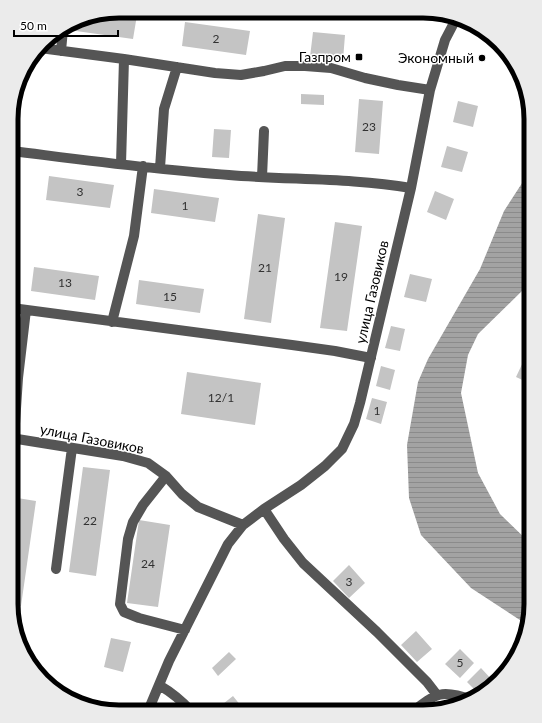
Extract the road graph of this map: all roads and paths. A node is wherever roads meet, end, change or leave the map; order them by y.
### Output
1 (454, 23) edge
2 (62, 36) edge
3 (46, 49) edge
4 (61, 51) junction
5 (124, 59) junction
6 (177, 67) junction
7 (430, 90) junction
8 (264, 131) dead end
9 (18, 152) edge
10 (121, 164) junction
11 (143, 166) junction
12 (160, 168) junction
13 (262, 177) junction
14 (411, 188) junction
15 (18, 309) edge
16 (26, 310) junction
17 (112, 322) junction
18 (371, 358) junction
19 (18, 378) edge
20 (18, 440) edge
21 (72, 448) junction
22 (166, 476) junction
23 (264, 509) junction
24 (243, 525) junction
25 (56, 569) dead end
26 (185, 630) junction
27 (159, 685) junction
28 (437, 695) junction
29 (463, 697) edge
30 (151, 705) edge
31 (186, 705) edge
32 (421, 705) edge

1 - 7 street, улица Газовиков
2 - 4 street
3 - 4 street
4 - 5 street
5 - 6 street
5 - 10 street
6 - 7 street
6 - 12 street
7 - 14 street, улица Газовиков
8 - 13 street
9 - 10 street
10 - 11 street
11 - 12 street
11 - 17 street
12 - 13 street
13 - 14 street
14 - 18 street, улица Газовиков
15 - 16 street
16 - 17 street
16 - 19 street
17 - 18 street
18 - 23 street, улица Газовиков
20 - 21 street, улица Газовиков
21 - 22 street, улица Газовиков
21 - 25 street
22 - 24 street, улица Газовиков
22 - 26 street
23 - 24 street, улица Газовиков
23 - 28 street
24 - 26 street, улица Газовиков
26 - 27 street, улица Газовиков
27 - 30 street, улица Газовиков
27 - 31 street
28 - 29 street
28 - 32 street

